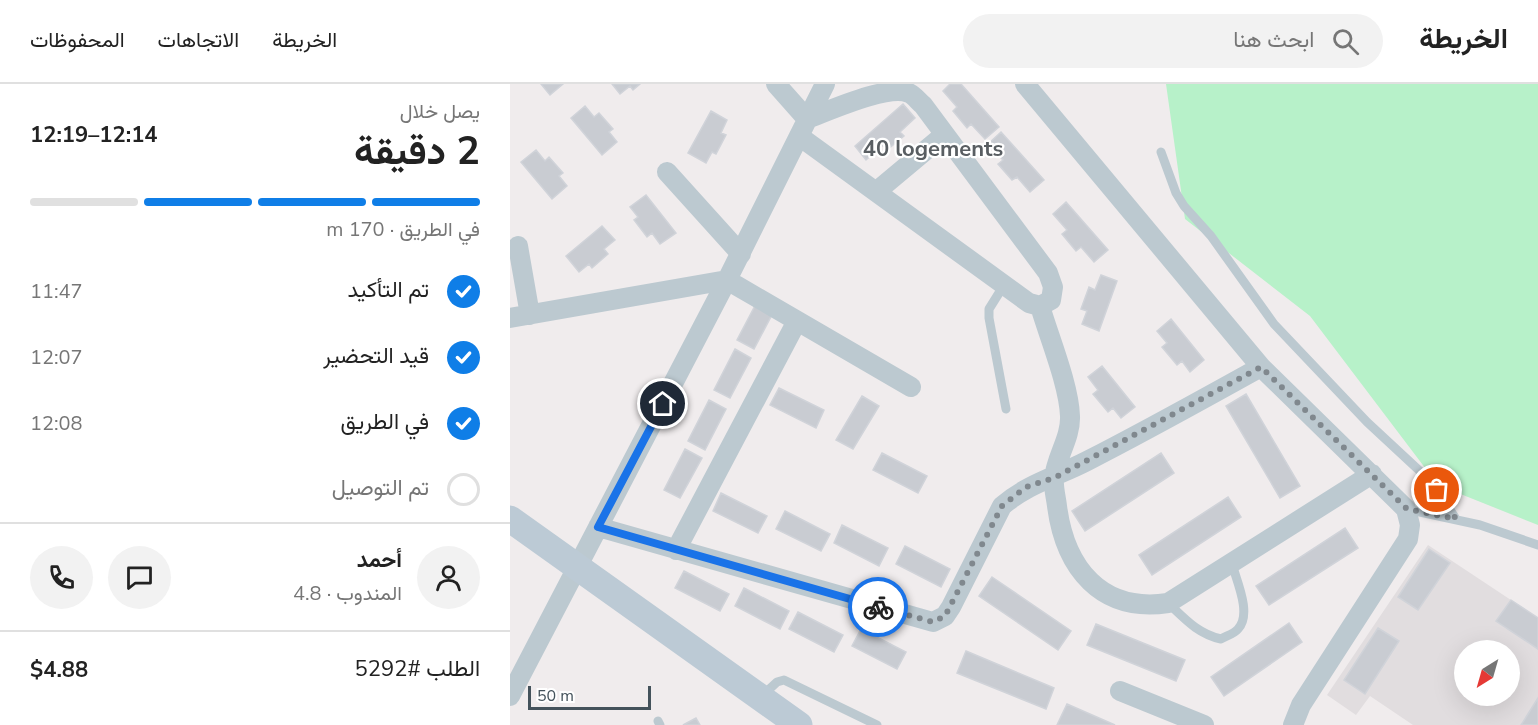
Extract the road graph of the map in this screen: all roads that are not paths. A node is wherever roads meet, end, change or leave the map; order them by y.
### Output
1 (776, 84) edge
2 (825, 84) edge
3 (1024, 84) edge
4 (803, 127) junction
5 (944, 135) junction
6 (1161, 152) dead end
7 (667, 172) dead end
8 (877, 190) junction
9 (518, 246) dead end
10 (741, 254) junction
11 (728, 280) junction
12 (1004, 285) junction
13 (1040, 306) junction
14 (530, 315) junction
15 (510, 318) edge
16 (798, 321) junction
17 (1261, 367) junction
18 (910, 387) dead end
19 (1006, 409) dead end
20 (1372, 474) junction
21 (1054, 478) junction
22 (1407, 509) junction
23 (510, 519) edge
24 (1456, 519) junction
25 (598, 527) junction
26 (1538, 545) edge
27 (676, 550) junction
28 (1232, 564) junction
29 (576, 568) junction
30 (1168, 603) junction
31 (1120, 691) dead end
32 (510, 696) edge
33 (760, 698) junction
34 (1299, 724) edge
35 (799, 725) edge
36 (877, 725) edge
37 (1204, 725) edge

1 - 4 street
2 - 4 street
3 - 17 street
4 - 5 street
4 - 8 street
4 - 10 street
5 - 8 street
5 - 13 street
6 - 24 lane
7 - 10 street
8 - 12 street
9 - 14 street
10 - 11 street
11 - 14 street
11 - 16 street
11 - 25 street
12 - 13 street
12 - 19 lane
13 - 21 street
14 - 15 street
16 - 18 street
16 - 27 street
17 - 20 street
17 - 21 street
20 - 22 street
20 - 28 street
21 - 27 street
21 - 30 street
22 - 24 lane
22 - 34 street
23 - 29 main road
24 - 26 lane
25 - 27 street
25 - 29 street
28 - 30 street
28 - 30 lane
29 - 32 street
29 - 33 main road
31 - 37 street
33 - 35 main road
33 - 36 lane

